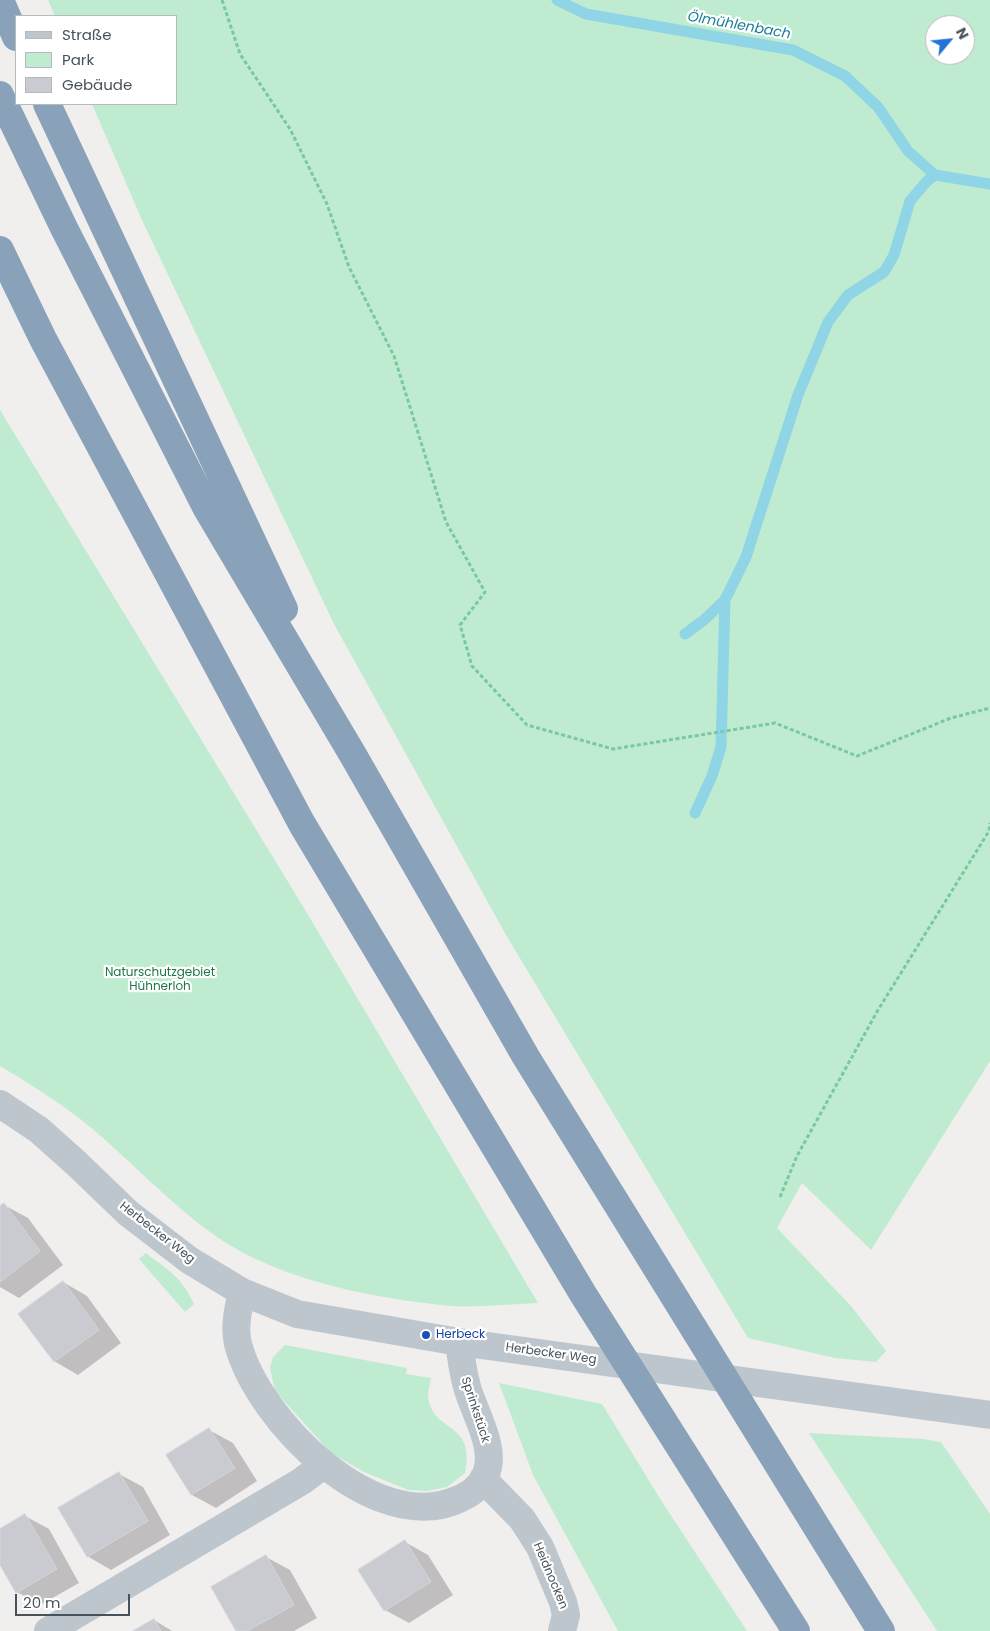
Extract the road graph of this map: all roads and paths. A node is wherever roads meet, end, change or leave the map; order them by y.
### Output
1 (0, 0) edge
2 (222, 0) edge
3 (15, 35) edge
4 (0, 94) edge
5 (47, 105) edge
6 (0, 250) edge
7 (990, 708) edge
8 (353, 755) junction
9 (990, 824) edge
10 (0, 1104) edge
11 (780, 1197) dead end
12 (242, 1292) junction
13 (464, 1342) junction
14 (990, 1415) edge
15 (323, 1465) junction
16 (483, 1479) junction
17 (48, 1631) edge
18 (562, 1631) edge
19 (796, 1631) edge
20 (881, 1631) edge

1 - 3 highway
2 - 7 path
4 - 8 highway
5 - 8 highway
6 - 19 highway
8 - 20 highway
9 - 11 path
10 - 12 street, Herbecker Weg
12 - 13 street, Herbecker Weg
12 - 15 street
13 - 14 street, Herbecker Weg
13 - 16 street, Sprinkstück
15 - 16 street
15 - 17 street
16 - 18 street, Heidnocken

